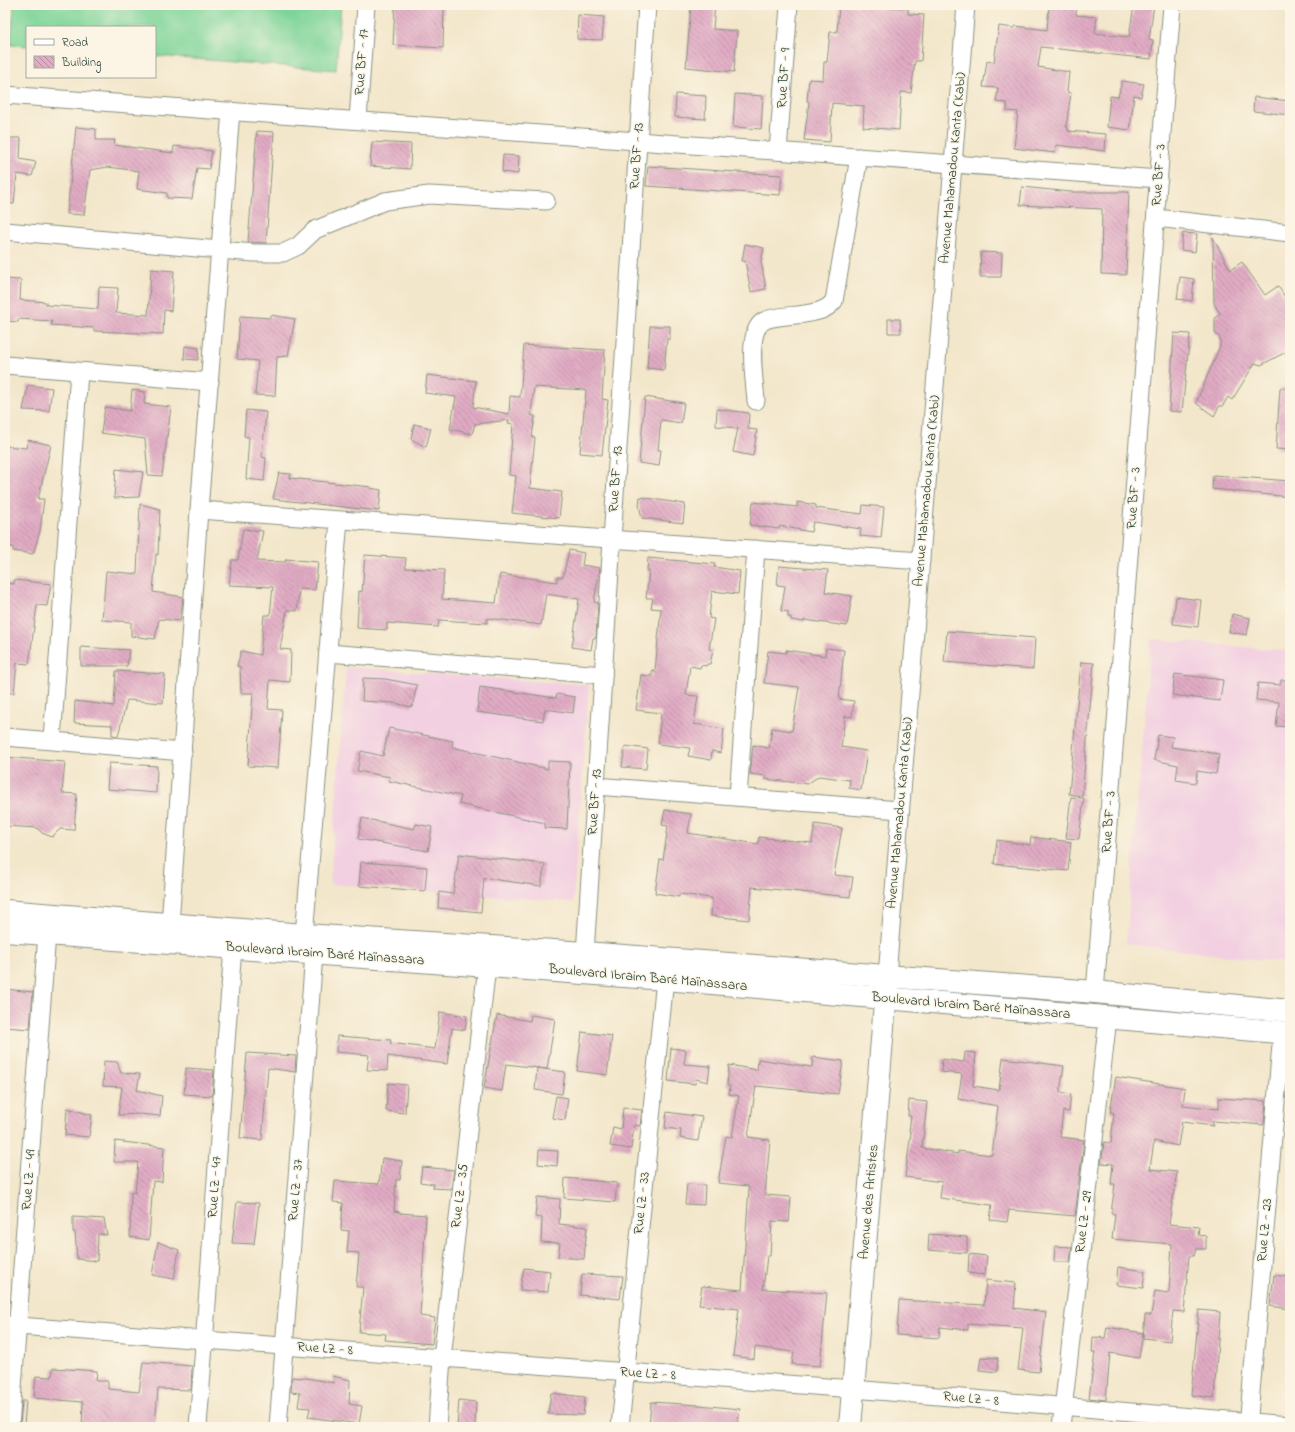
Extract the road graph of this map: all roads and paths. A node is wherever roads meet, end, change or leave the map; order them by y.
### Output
1 (366, 5) edge
2 (647, 5) edge
3 (789, 5) edge
4 (966, 5) edge
5 (1172, 5) edge
6 (5, 95) edge
7 (232, 111) junction
8 (358, 120) junction
9 (638, 141) junction
10 (778, 151) junction
11 (859, 157) junction
12 (953, 164) junction
13 (1159, 178) junction
14 (546, 201) dead end
15 (1156, 218) junction
16 (5, 231) edge
17 (1290, 233) edge
18 (221, 249) junction
19 (5, 365) edge
20 (79, 372) junction
21 (210, 382) junction
22 (756, 401) dead end
23 (199, 510) junction
24 (339, 520) junction
25 (612, 539) junction
26 (756, 549) junction
27 (921, 561) junction
28 (328, 652) junction
29 (603, 675) junction
30 (5, 736) edge
31 (52, 740) junction
32 (183, 752) junction
33 (596, 786) junction
34 (738, 797) junction
35 (900, 810) junction
36 (5, 911) edge
37 (170, 926) junction
38 (5, 931) edge
39 (47, 934) junction
40 (309, 944) junction
41 (233, 948) junction
42 (585, 953) junction
43 (487, 966) junction
44 (887, 976) junction
45 (665, 979) junction
46 (1095, 992) junction
47 (885, 998) junction
48 (1290, 1011) edge
49 (1108, 1018) junction
50 (1286, 1033) edge
51 (12, 1326) edge
52 (204, 1340) junction
53 (284, 1346) junction
54 (442, 1358) junction
55 (624, 1372) junction
56 (853, 1389) junction
57 (1063, 1407) junction
58 (1248, 1425) edge
59 (1290, 1426) edge
60 (10, 1427) edge
61 (198, 1427) edge
62 (278, 1427) edge
63 (437, 1427) edge
64 (620, 1427) edge
65 (850, 1427) edge
66 (1061, 1427) edge

1 - 8 street, Rue BF - 17
2 - 9 street, Rue BF - 13
3 - 10 street, Rue BF - 9
4 - 12 street, Avenue Mahamadou Kanta (Kabi)
5 - 13 street, Rue BF - 3
6 - 7 street
7 - 8 street
7 - 18 street
8 - 9 street
9 - 10 street
9 - 25 street, Rue BF - 13
10 - 11 street
11 - 12 street
11 - 22 street
12 - 13 street
12 - 27 street, Avenue Mahamadou Kanta (Kabi)
13 - 15 street, Rue BF - 3
14 - 18 street
15 - 17 street
15 - 46 street, Rue BF - 3
16 - 18 street
18 - 21 street
19 - 20 street
20 - 21 street
20 - 31 street
21 - 23 street
23 - 24 street
23 - 32 street
24 - 25 street
24 - 28 street, Rue LZ - 37
25 - 26 street
25 - 29 street, Rue BF - 13
26 - 27 street
26 - 34 street
27 - 35 street, Avenue Mahamadou Kanta (Kabi)
28 - 29 street
28 - 40 street, Rue LZ - 37
29 - 33 street, Rue BF - 13
30 - 31 street
31 - 32 street
32 - 37 street
33 - 34 street
33 - 42 street, Rue BF - 13
34 - 35 street
35 - 44 street, Avenue Mahamadou Kanta (Kabi)
36 - 37 main road, Boulevard Ibraim Baré Maïnassara
37 - 40 main road, Boulevard Ibraim Baré Maïnassara
38 - 39 main road, Boulevard Ibraim Baré Maïnassara
39 - 41 main road, Boulevard Ibraim Baré Maïnassara
39 - 51 street, Rue LZ - 49
40 - 41 main road, Boulevard Ibraim Baré Maïnassara
40 - 42 main road, Boulevard Ibraim Baré Maïnassara
40 - 43 main road, Boulevard Ibraim Baré Maïnassara
40 - 53 street, Rue LZ - 37
41 - 52 street, Rue LZ - 47
42 - 44 main road, Boulevard Ibraim Baré Maïnassara
43 - 45 main road, Boulevard Ibraim Baré Maïnassara
43 - 54 street, Rue LZ - 35
44 - 46 main road, Boulevard Ibraim Baré Maïnassara
44 - 47 main road, Avenue des Artistes
45 - 47 main road, Boulevard Ibraim Baré Maïnassara
45 - 55 street, Rue LZ - 33
46 - 48 main road, Boulevard Ibraim Baré Maïnassara
47 - 49 main road, Boulevard Ibraim Baré Maïnassara
47 - 56 main road, Avenue des Artistes
49 - 50 main road, Boulevard Ibraim Baré Maïnassara
49 - 57 street, Rue LZ - 29
50 - 58 street, Rue LZ - 23
51 - 52 street, Rue LZ - 8
51 - 60 street, Rue LZ - 49
52 - 53 street, Rue LZ - 8
52 - 61 street, Rue LZ - 47
53 - 54 street, Rue LZ - 8
53 - 62 street, Rue LZ - 37
54 - 55 street, Rue LZ - 8
54 - 63 street, Rue LZ - 35
55 - 56 street, Rue LZ - 8
55 - 64 street, Rue LZ - 33
56 - 57 street, Rue LZ - 8
56 - 65 main road, Avenue des Artistes
57 - 58 street, Rue LZ - 8
57 - 66 street, Rue LZ - 29
58 - 59 street, Rue LZ - 8

